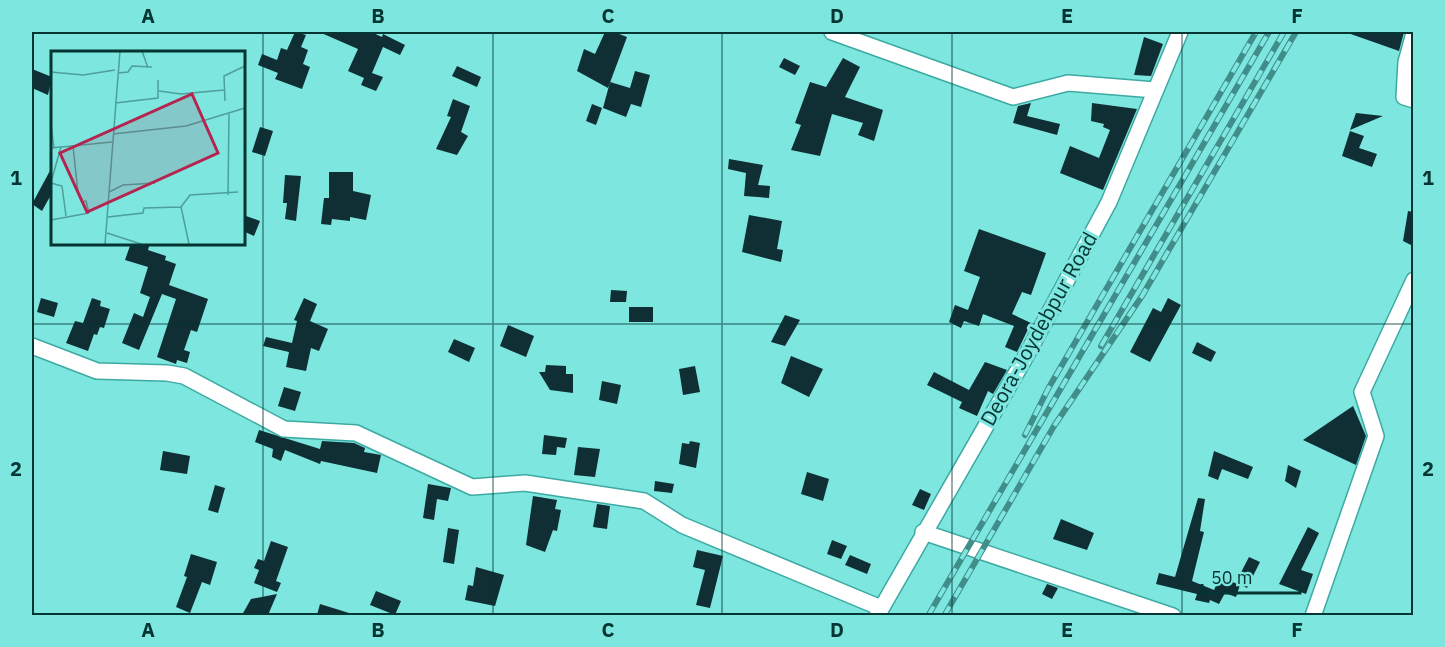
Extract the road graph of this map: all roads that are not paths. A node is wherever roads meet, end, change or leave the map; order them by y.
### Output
1 (832, 32) edge
2 (1180, 32) edge
3 (1413, 33) edge
4 (1155, 90) junction
5 (1413, 100) edge
6 (1413, 280) edge
7 (32, 346) edge
8 (923, 532) junction
9 (879, 612) edge
10 (1173, 615) edge
11 (1313, 615) edge

1 - 4 street
2 - 4 street, Deora-Joydebpur Road
3 - 5 street
4 - 8 street, Deora-Joydebpur Road
6 - 11 street
7 - 9 street
8 - 9 street, Deora-Joydebpur Road
8 - 10 street

